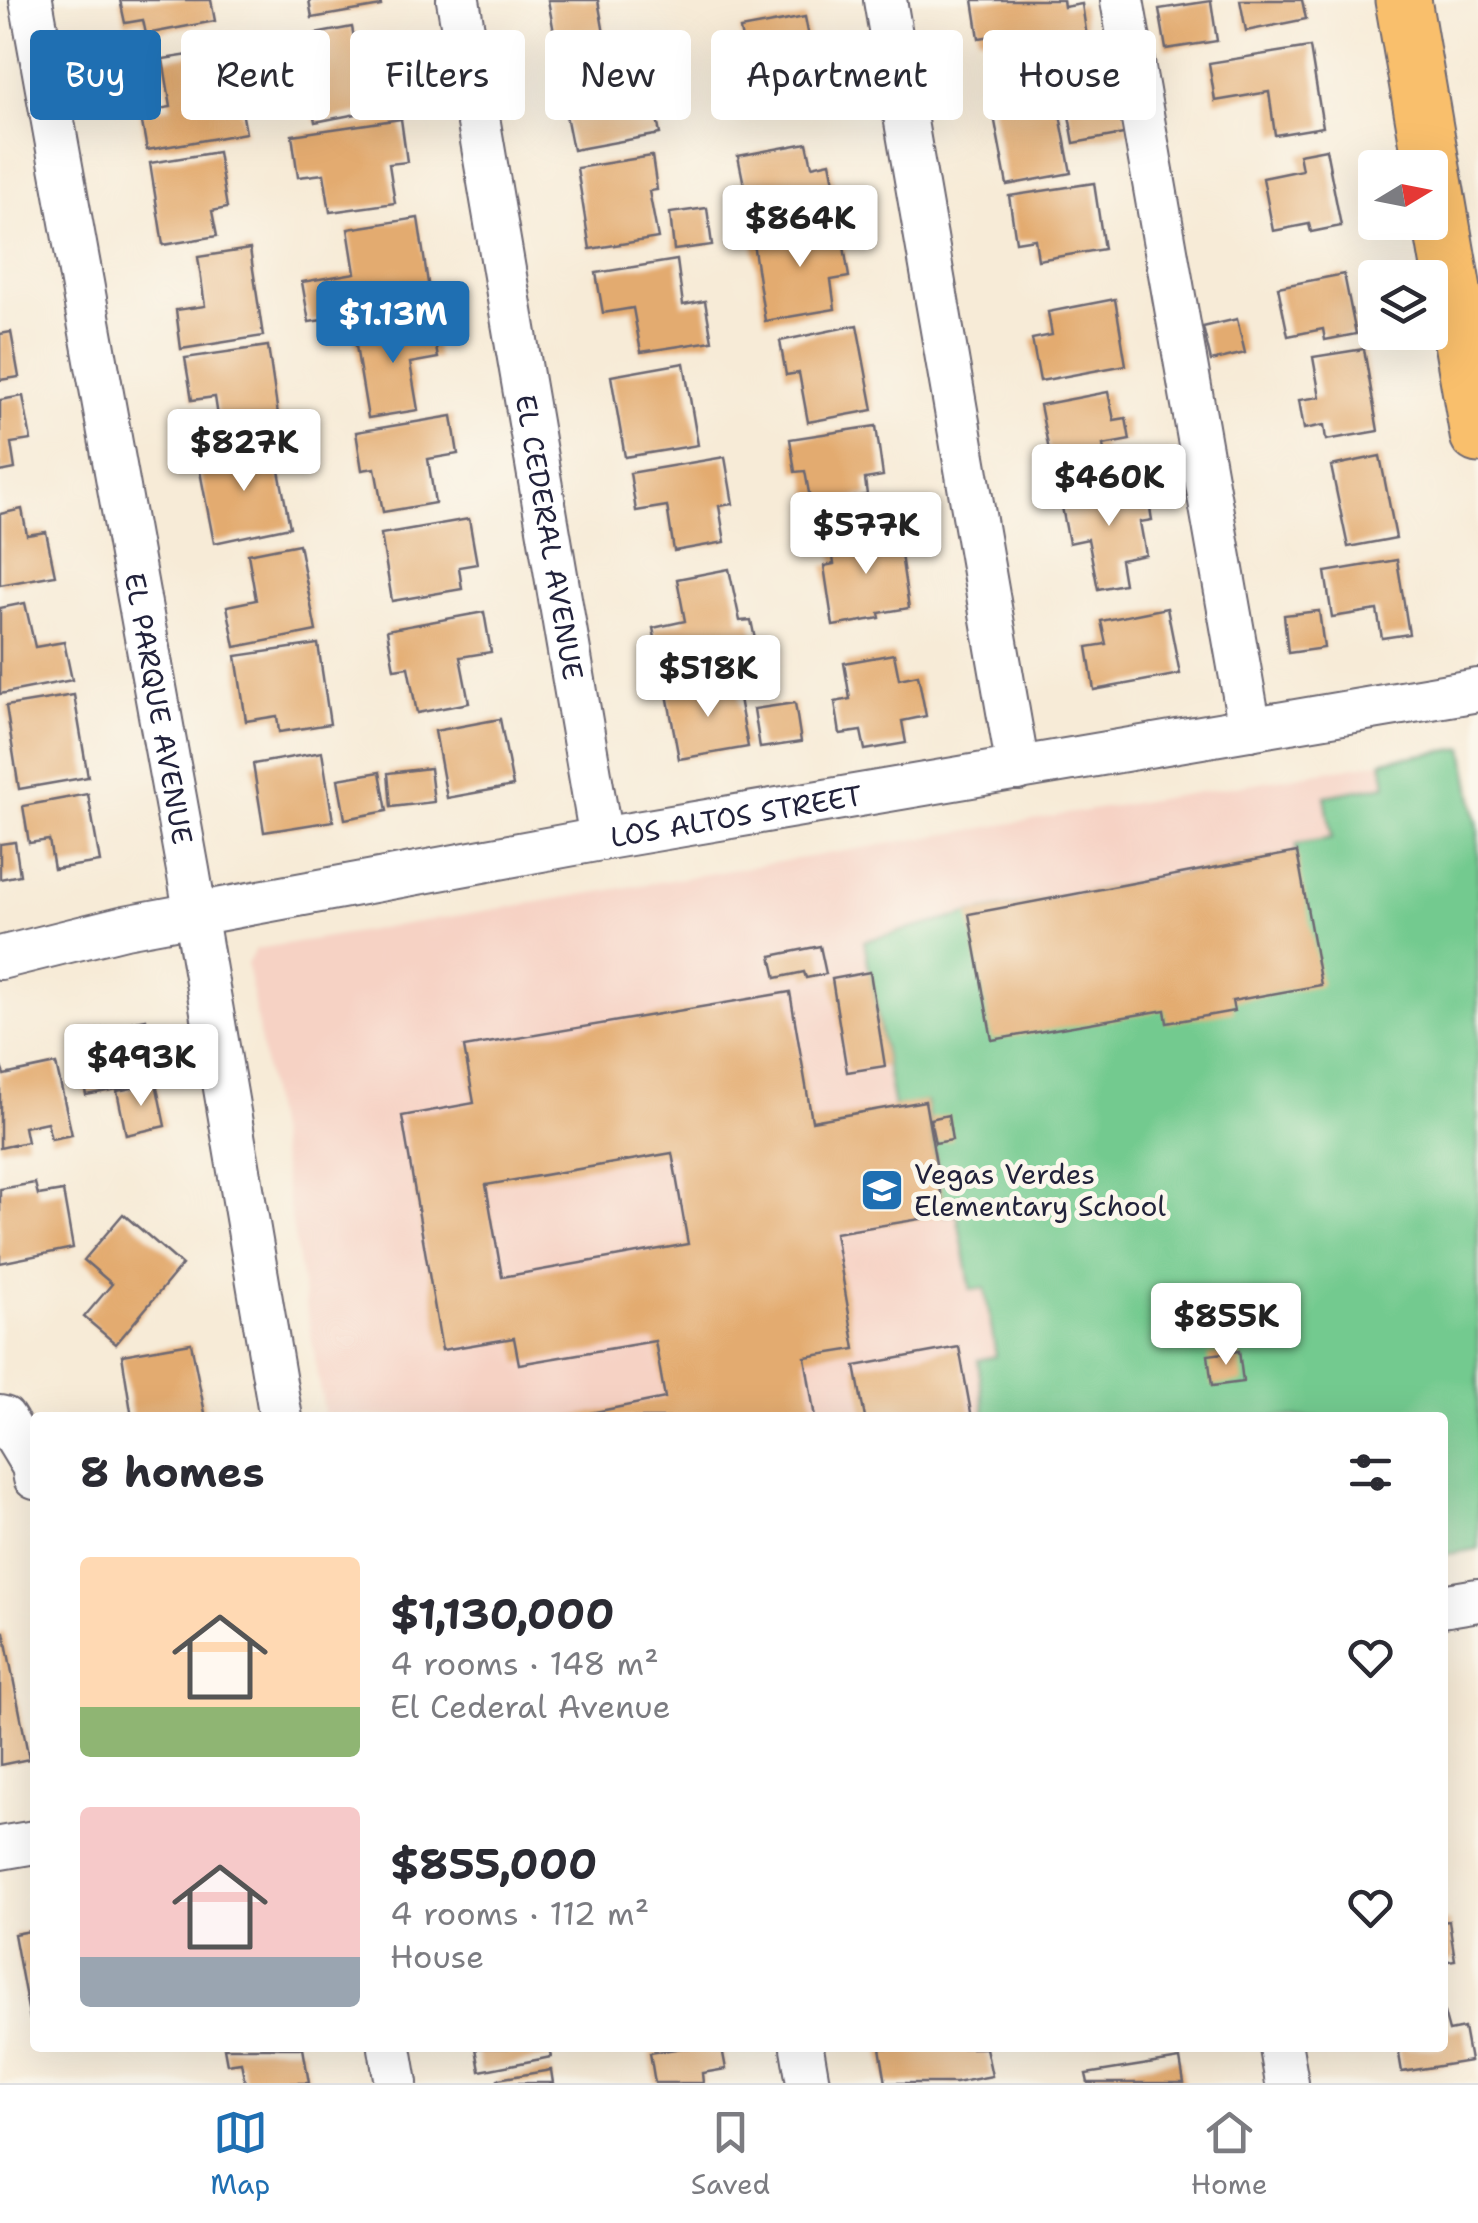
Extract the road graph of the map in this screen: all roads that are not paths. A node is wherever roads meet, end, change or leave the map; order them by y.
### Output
1 (31, 0) edge
2 (458, 0) edge
3 (885, 0) edge
4 (1122, 0) edge
5 (1403, 0) edge
6 (1478, 435) edge
7 (1478, 690) edge
8 (1250, 729) junction
9 (1018, 769) junction
10 (601, 840) junction
11 (194, 916) junction
12 (0, 958) edge
13 (281, 1412) edge
14 (2, 1418) edge
15 (30, 1461) edge
16 (1478, 1600) edge
17 (1448, 1605) edge
18 (30, 1843) edge
19 (0, 1848) edge
20 (391, 2052) edge
21 (803, 2052) edge
22 (1282, 2052) edge
23 (396, 2083) edge
24 (808, 2083) edge
25 (1287, 2083) edge

1 - 11 street, EL PARQUE AVENUE
2 - 10 street, EL CEDERAL AVENUE
3 - 9 street
4 - 8 street
5 - 6 main road
7 - 8 street, LOS ALTOS STREET
8 - 9 street, LOS ALTOS STREET
9 - 10 street, LOS ALTOS STREET
10 - 11 street, LOS ALTOS STREET
11 - 12 street, LOS ALTOS STREET
11 - 13 street, EL PARQUE AVENUE
14 - 15 street
16 - 17 street
18 - 19 street
20 - 23 street
21 - 24 street
22 - 25 street

